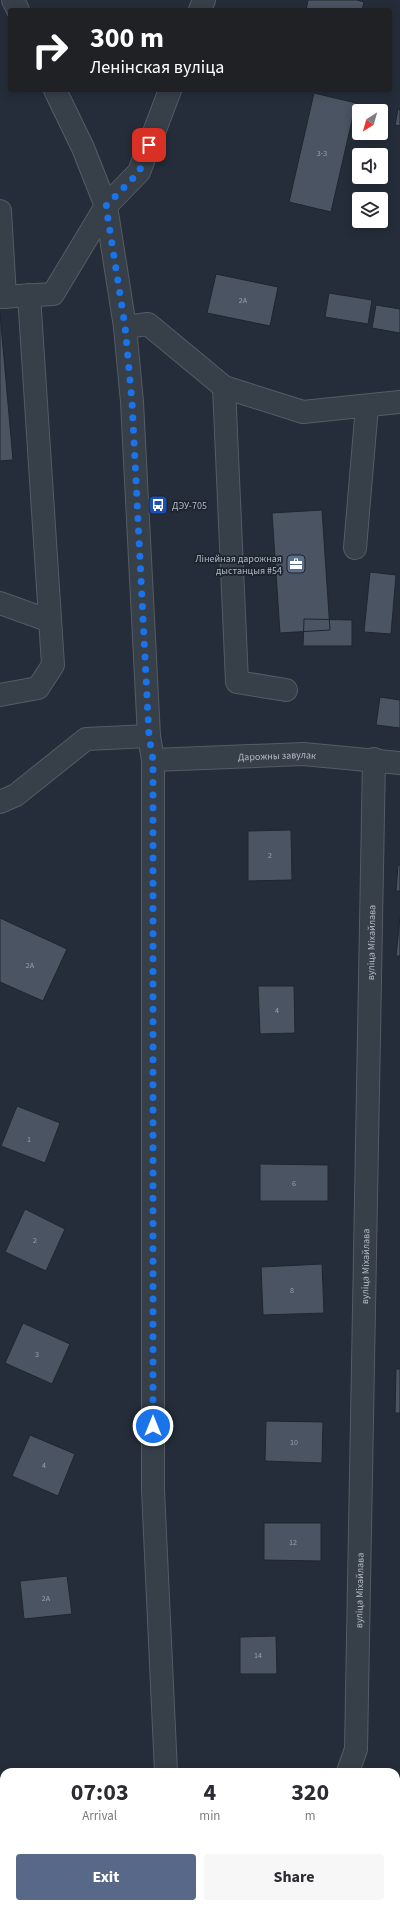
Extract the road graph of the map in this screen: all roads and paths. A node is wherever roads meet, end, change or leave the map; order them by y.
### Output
1 (56, 92) edge
2 (169, 92) edge
3 (106, 206) junction
4 (0, 211) edge
5 (29, 295) junction
6 (2, 297) edge
7 (125, 326) junction
8 (224, 387) junction
9 (400, 402) edge
10 (367, 406) junction
11 (355, 548) dead end
12 (0, 603) edge
13 (50, 621) junction
14 (286, 690) dead end
15 (0, 695) edge
16 (149, 736) junction
17 (374, 759) junction
18 (153, 760) junction
19 (400, 763) edge
20 (0, 802) edge
21 (166, 1768) edge
22 (349, 1768) edge

1 - 3 street
2 - 3 street
3 - 5 street
3 - 7 street
4 - 6 street
5 - 6 street
5 - 13 street
7 - 8 street
7 - 16 street
8 - 10 street
8 - 14 street
9 - 10 street
10 - 11 street
12 - 13 street
13 - 15 street
16 - 18 street
16 - 20 street
17 - 18 street, Дарожны завулак
17 - 19 street, Дарожны завулак
17 - 22 street, вуліца Міхайлава
18 - 21 street

